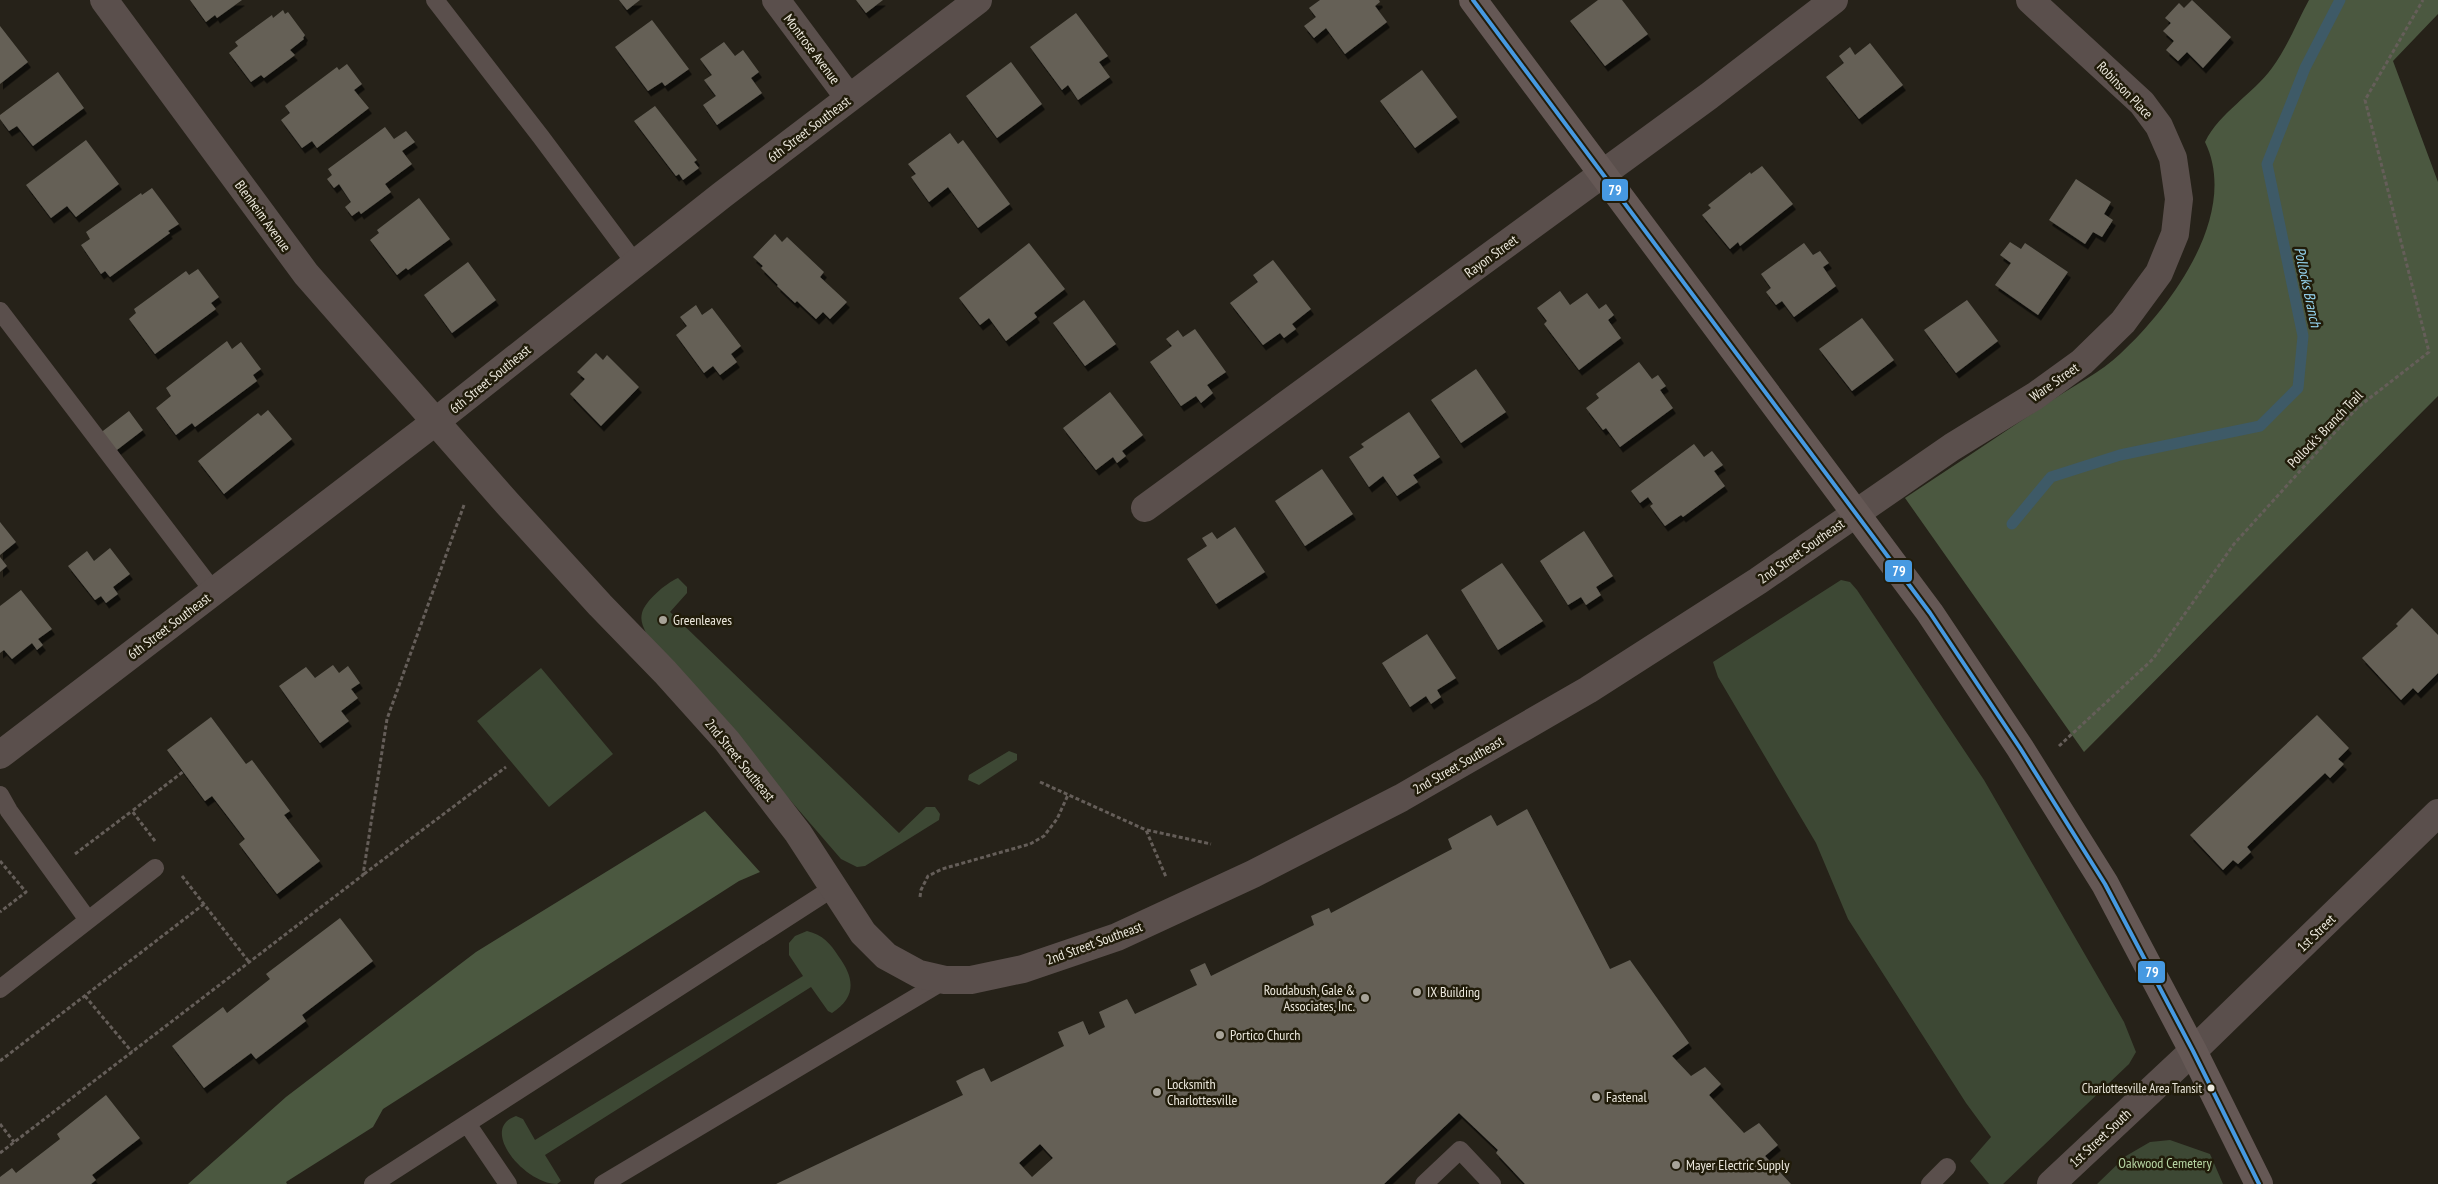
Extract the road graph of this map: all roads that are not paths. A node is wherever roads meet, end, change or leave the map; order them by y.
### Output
1 (104, 0) edge
2 (436, 0) edge
3 (776, 0) edge
4 (978, 0) edge
5 (1473, 0) edge
6 (1834, 0) edge
7 (2030, 0) edge
8 (849, 98) junction
9 (1602, 174) junction
10 (2175, 234) joint
11 (635, 263) junction
12 (0, 311) edge
13 (435, 422) junction
14 (1892, 488) joint
15 (1145, 508) dead end
16 (1856, 513) junction
17 (214, 592) junction
18 (0, 755) edge
19 (0, 794) edge
20 (2438, 813) edge
21 (155, 868) dead end
22 (833, 888) junction
23 (88, 920) junction
24 (945, 980) junction
25 (0, 989) edge
26 (2194, 1052) junction
27 (468, 1125) junction
28 (1947, 1167) dead end
29 (373, 1184) edge
30 (508, 1184) edge
31 (603, 1184) edge
32 (1424, 1184) edge
33 (1492, 1184) edge
34 (1930, 1184) edge
35 (2051, 1184) edge
36 (2259, 1184) edge

1 - 13 street, Blenheim Avenue
2 - 11 lane
3 - 8 street, Montrose Avenue
4 - 8 street, 6th Street Southeast
5 - 9 street
6 - 9 street, Rayon Street
7 - 10 street, Robinson Place
8 - 11 street, 6th Street Southeast
9 - 15 street, Rayon Street
9 - 16 street
10 - 14 street, Ware Street
11 - 13 street, 6th Street Southeast
12 - 17 lane
13 - 17 street, 6th Street Southeast
13 - 22 street, 2nd Street Southeast
14 - 16 street, 2nd Street Southeast
16 - 24 street, 2nd Street Southeast
16 - 26 street
17 - 18 street, 6th Street Southeast
19 - 23 lane
20 - 26 street, 1st Street
21 - 23 lane
22 - 24 street, 2nd Street Southeast
22 - 27 lane
23 - 25 lane
24 - 31 lane
26 - 35 street, 1st Street South
26 - 36 street
27 - 29 lane
27 - 30 lane
28 - 34 lane
32 - 33 lane

